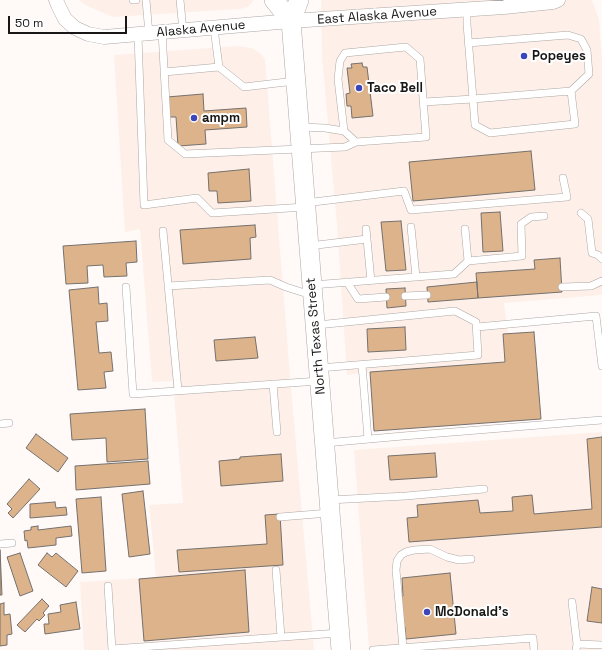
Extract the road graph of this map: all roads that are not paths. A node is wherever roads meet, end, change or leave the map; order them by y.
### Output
1 (56, 0) edge
2 (146, 0) edge
3 (180, 0) edge
4 (274, 0) edge
5 (299, 0) edge
6 (558, 0) edge
7 (467, 10) junction
8 (291, 21) junction
9 (214, 28) junction
10 (182, 31) junction
11 (149, 34) junction
12 (468, 43) junction
13 (219, 67) junction
14 (164, 72) junction
15 (295, 82) junction
16 (571, 91) junction
17 (473, 99) junction
18 (424, 102) junction
19 (299, 127) junction
20 (344, 131) junction
21 (356, 142) junction
22 (301, 149) junction
23 (563, 178) dead end
24 (305, 205) junction
25 (581, 213) dead end
26 (544, 216) dead end
27 (411, 226) dead end
28 (366, 229) dead end
29 (465, 229) dead end
30 (163, 231) dead end
31 (367, 239) junction
32 (309, 246) junction
33 (602, 259) edge
34 (468, 261) junction
35 (416, 277) junction
36 (371, 281) junction
37 (602, 281) edge
38 (347, 282) junction
39 (168, 286) junction
40 (126, 287) dead end
41 (562, 287) dead end
42 (312, 291) junction
43 (428, 295) dead end
44 (405, 296) dead end
45 (386, 297) dead end
46 (315, 325) junction
47 (477, 327) junction
48 (362, 365) junction
49 (602, 366) edge
50 (319, 374) junction
51 (273, 384) junction
52 (178, 390) junction
53 (602, 420) edge
54 (9, 423) dead end
55 (0, 424) edge
56 (277, 432) dead end
57 (368, 439) junction
58 (324, 443) junction
59 (484, 489) dead end
60 (330, 507) junction
61 (280, 517) dead end
62 (12, 543) dead end
63 (0, 544) edge
64 (471, 559) dead end
65 (276, 570) dead end
66 (108, 586) dead end
67 (572, 602) dead end
68 (281, 638) junction
69 (341, 642) edge
70 (602, 645) edge
71 (576, 647) edge
72 (402, 648) junction
73 (112, 650) edge
74 (373, 650) edge
75 (534, 650) edge

1 - 11 street, Alaska Avenue
2 - 11 lane
3 - 10 lane
4 - 8 main road
5 - 8 main road, North Texas Street
6 - 7 street, East Alaska Avenue
7 - 8 street, East Alaska Avenue
7 - 12 lane
8 - 9 street, Alaska Avenue
8 - 15 main road, North Texas Street
9 - 10 street, Alaska Avenue
9 - 13 lane
10 - 11 street, Alaska Avenue
11 - 14 lane
11 - 24 lane
12 - 16 lane
12 - 17 lane
13 - 14 lane
13 - 15 lane
14 - 22 lane
15 - 19 main road, North Texas Street
16 - 17 lane
16 - 17 lane
17 - 18 lane
18 - 20 lane
18 - 21 lane
19 - 20 lane
19 - 22 main road, North Texas Street
20 - 21 lane
21 - 22 lane
22 - 24 main road, North Texas Street
23 - 24 lane
24 - 32 main road, North Texas Street
25 - 33 lane
26 - 34 lane
27 - 35 lane
28 - 31 lane
29 - 34 lane
30 - 39 lane
31 - 32 lane
31 - 36 lane
32 - 42 main road, North Texas Street
34 - 35 lane
35 - 36 lane
36 - 38 lane
37 - 41 lane
38 - 42 lane
38 - 45 lane
39 - 42 lane
39 - 52 lane
40 - 52 lane
42 - 46 main road, North Texas Street
43 - 44 lane
46 - 47 lane
46 - 50 main road, North Texas Street
47 - 48 lane
47 - 49 lane
48 - 50 lane
48 - 57 lane
50 - 51 lane
50 - 58 main road, North Texas Street
51 - 52 lane
51 - 56 lane
53 - 57 lane
54 - 55 lane
57 - 58 lane
58 - 60 main road, North Texas Street
59 - 60 lane
60 - 61 lane
60 - 69 main road, North Texas Street
62 - 63 lane
64 - 72 lane
65 - 68 lane
66 - 73 lane
67 - 71 lane
68 - 69 lane
68 - 73 lane
70 - 71 lane
72 - 74 lane
72 - 75 lane

